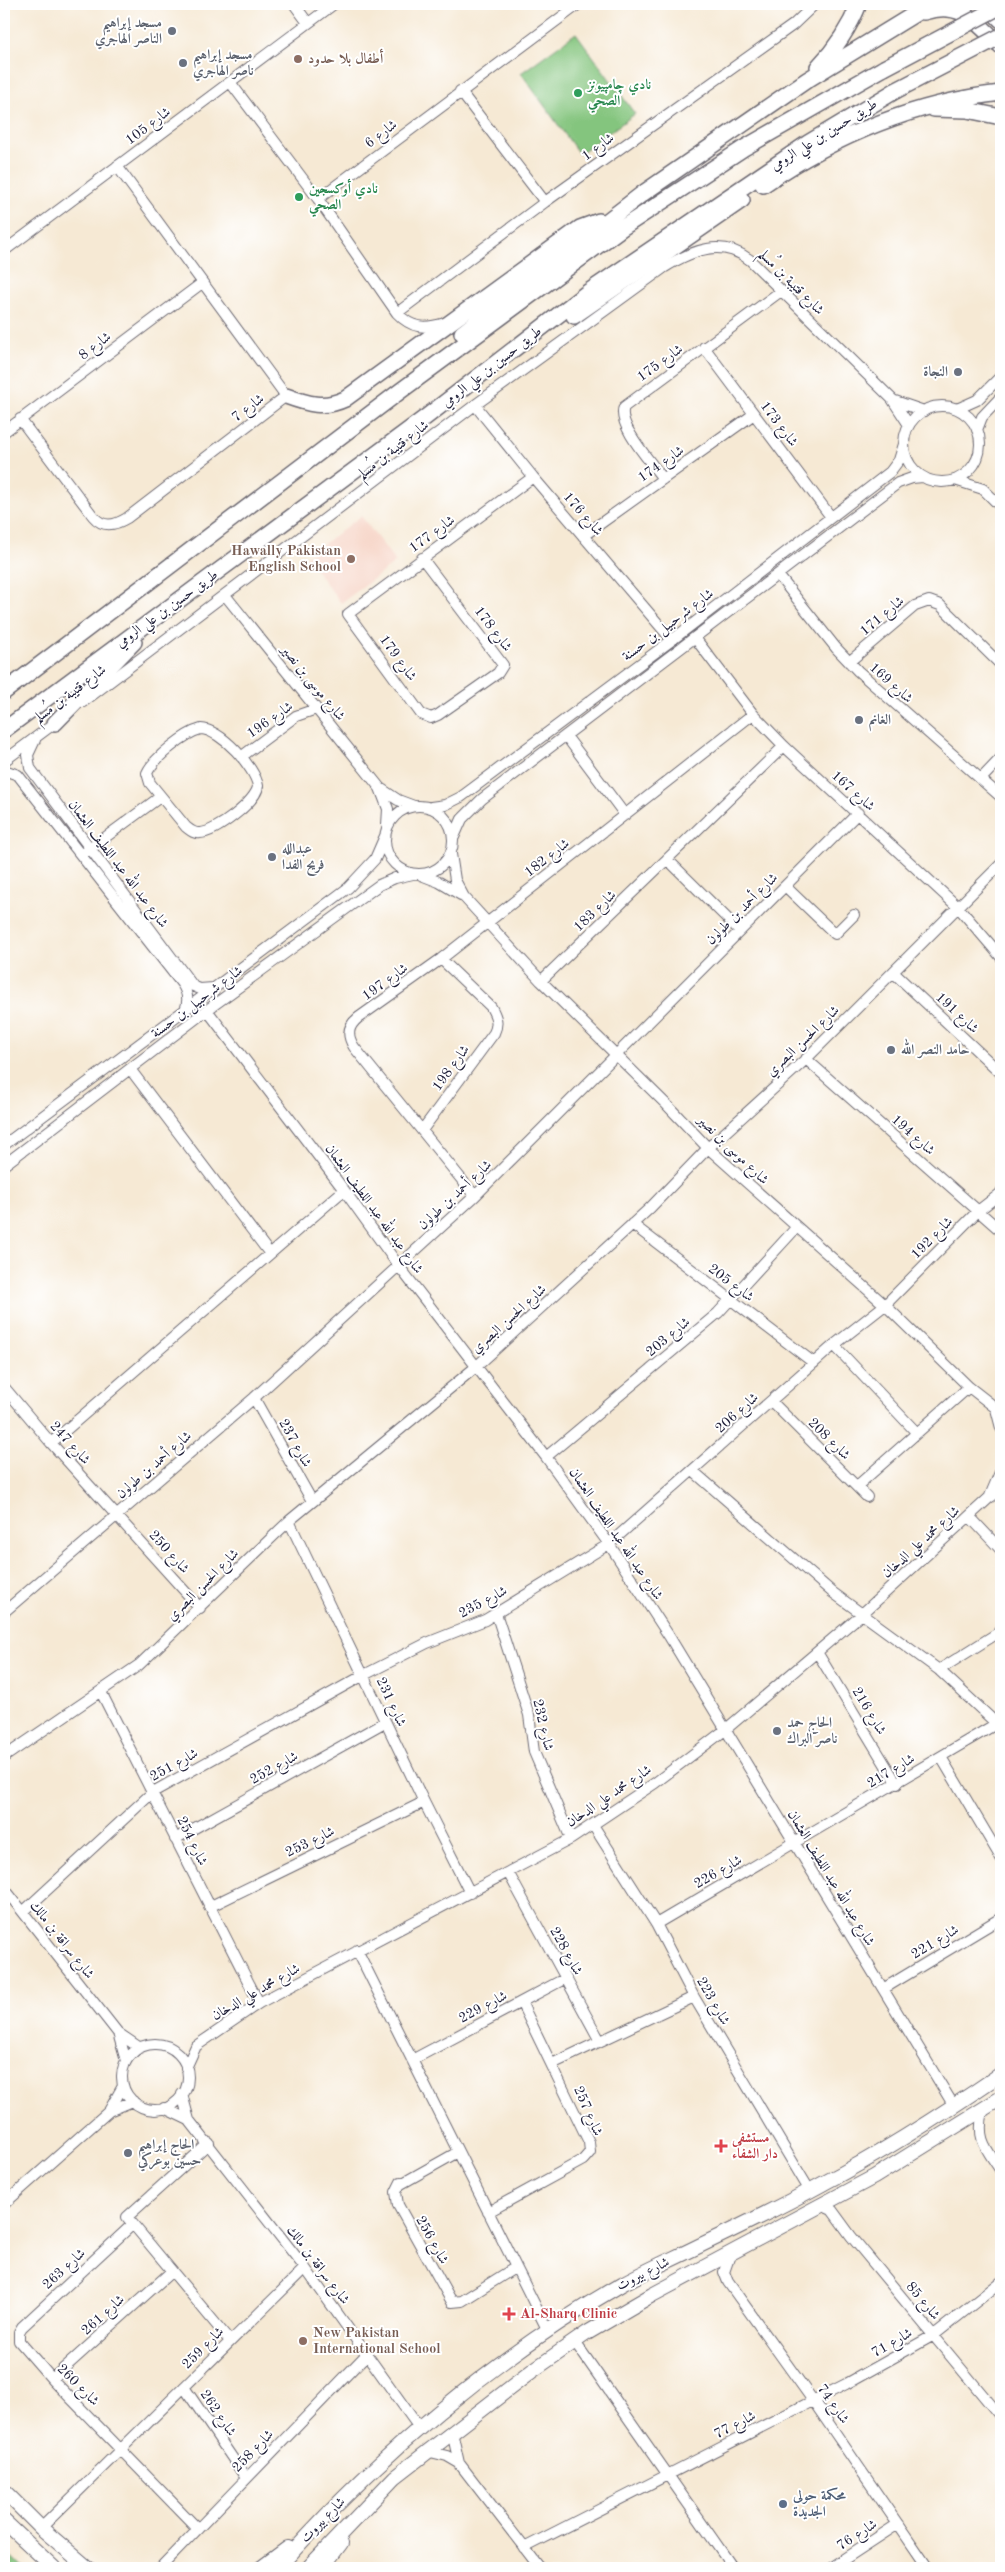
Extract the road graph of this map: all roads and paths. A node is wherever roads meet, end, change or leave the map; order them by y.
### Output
1 (294, 4) edge
2 (334, 4) edge
3 (579, 4) edge
4 (815, 4) edge
5 (859, 4) edge
6 (931, 4) edge
7 (985, 4) edge
8 (1001, 6) edge
9 (1001, 20) edge
10 (904, 21) junction
11 (308, 23) junction
12 (1001, 36) edge
13 (1001, 46) edge
14 (807, 80) junction
15 (230, 82) junction
16 (1001, 82) edge
17 (460, 91) junction
18 (1001, 92) edge
19 (966, 97) junction
20 (917, 108) junction
21 (1001, 117) edge
22 (118, 166) junction
23 (318, 198) junction
24 (546, 202) junction
25 (612, 216) junction
26 (4, 251) edge
27 (202, 283) junction
28 (781, 291) junction
29 (397, 313) junction
30 (453, 320) junction
31 (704, 347) junction
32 (1001, 376) edge
33 (399, 392) junction
34 (286, 396) junction
35 (1001, 397) edge
36 (892, 399) junction
37 (475, 405) junction
38 (957, 409) junction
39 (924, 411) junction
40 (754, 414) junction
41 (426, 417) junction
42 (20, 419) junction
43 (909, 425) junction
44 (978, 430) junction
45 (4, 432) edge
46 (904, 444) junction
47 (973, 467) junction
48 (533, 477) junction
49 (923, 477) junction
50 (663, 479) junction
51 (955, 480) junction
52 (983, 489) junction
53 (1001, 507) edge
54 (831, 517) junction
55 (583, 536) junction
56 (422, 558) junction
57 (778, 575) junction
58 (225, 595) junction
59 (167, 609) junction
60 (348, 614) joint
61 (695, 638) junction
62 (672, 640) junction
63 (849, 662) junction
64 (1001, 665) edge
65 (4, 692) edge
66 (316, 709) junction
67 (753, 714) junction
68 (426, 717) joint
69 (55, 723) junction
70 (4, 730) edge
71 (37, 736) junction
72 (566, 736) junction
73 (784, 746) junction
74 (241, 757) junction
75 (1001, 758) edge
76 (4, 761) edge
77 (4, 770) edge
78 (981, 779) junction
79 (380, 788) junction
80 (160, 797) junction
81 (1001, 797) edge
82 (414, 806) junction
83 (431, 807) junction
84 (858, 814) junction
85 (625, 815) junction
86 (385, 834) junction
87 (454, 837) junction
88 (85, 852) junction
89 (451, 854) junction
90 (667, 860) junction
91 (1001, 864) edge
92 (416, 874) junction
93 (785, 886) junction
94 (464, 897) junction
95 (959, 908) junction
96 (854, 915) dead end
97 (486, 922) junction
98 (740, 931) junction
99 (1001, 957) edge
100 (441, 959) junction
101 (894, 973) junction
102 (541, 982) junction
103 (214, 988) junction
104 (185, 1010) junction
105 (207, 1010) junction
106 (616, 1056) junction
107 (806, 1059) junction
108 (130, 1069) junction
109 (999, 1069) edge
110 (423, 1129) junction
111 (4, 1145) edge
112 (708, 1148) junction
113 (4, 1165) edge
114 (344, 1190) junction
115 (1001, 1193) edge
116 (476, 1196) junction
117 (978, 1211) junction
118 (632, 1224) junction
119 (796, 1228) junction
120 (1001, 1231) edge
121 (270, 1254) junction
122 (398, 1266) junction
123 (731, 1300) junction
124 (885, 1305) junction
125 (834, 1345) junction
126 (814, 1363) junction
127 (477, 1366) junction
128 (969, 1387) junction
129 (5, 1393) edge
130 (254, 1398) junction
131 (771, 1402) junction
132 (998, 1411) edge
133 (1001, 1428) edge
134 (918, 1433) junction
135 (51, 1443) junction
136 (546, 1457) junction
137 (1001, 1470) edge
138 (693, 1471) junction
139 (857, 1486) junction
140 (1001, 1490) edge
141 (867, 1497) dead end
142 (989, 1498) junction
143 (312, 1501) junction
144 (117, 1515) junction
145 (970, 1517) junction
146 (289, 1521) junction
147 (609, 1544) junction
148 (1001, 1550) edge
149 (200, 1608) junction
150 (4, 1612) edge
151 (496, 1613) junction
152 (863, 1613) junction
153 (1001, 1631) edge
154 (817, 1652) junction
155 (939, 1670) junction
156 (364, 1675) junction
157 (101, 1692) junction
158 (385, 1722) junction
159 (999, 1723) edge
160 (725, 1730) junction
161 (941, 1757) junction
162 (4, 1758) edge
163 (897, 1784) junction
164 (153, 1792) junction
165 (424, 1802) junction
166 (593, 1825) junction
167 (175, 1839) junction
168 (571, 1839) junction
169 (794, 1844) junction
170 (1001, 1858) edge
171 (509, 1874) junction
172 (4, 1888) edge
173 (470, 1893) junction
174 (209, 1907) junction
175 (23, 1912) junction
176 (1001, 1918) edge
177 (656, 1924) junction
178 (357, 1950) junction
179 (566, 1978) junction
180 (883, 1989) junction
181 (694, 1997) junction
182 (521, 2002) junction
183 (259, 2003) junction
184 (118, 2033) junction
185 (600, 2041) junction
186 (196, 2046) junction
187 (140, 2048) junction
188 (172, 2049) junction
189 (412, 2060) junction
190 (126, 2061) junction
191 (552, 2064) junction
192 (186, 2068) junction
193 (1001, 2074) edge
194 (123, 2086) junction
195 (182, 2094) junction
196 (1001, 2098) edge
197 (133, 2102) junction
198 (954, 2106) junction
199 (164, 2108) junction
200 (109, 2111) junction
201 (983, 2111) junction
202 (189, 2120) junction
203 (209, 2143) junction
204 (888, 2147) junction
205 (458, 2152) junction
206 (864, 2161) junction
207 (899, 2161) junction
208 (1001, 2171) edge
209 (874, 2177) junction
210 (808, 2192) junction
211 (4, 2204) edge
212 (820, 2208) junction
213 (488, 2212) junction
214 (130, 2220) junction
215 (730, 2255) junction
216 (516, 2267) junction
217 (305, 2268) junction
218 (172, 2270) junction
219 (1001, 2282) edge
220 (548, 2331) junction
221 (934, 2335) junction
222 (18, 2338) joint
223 (230, 2341) junction
224 (575, 2342) junction
225 (367, 2354) junction
226 (52, 2379) junction
227 (184, 2387) junction
228 (814, 2402) junction
229 (1001, 2417) edge
230 (420, 2429) junction
231 (452, 2432) junction
232 (122, 2449) junction
233 (426, 2451) junction
234 (459, 2463) junction
235 (669, 2475) junction
236 (246, 2478) junction
237 (4, 2491) edge
238 (376, 2497) junction
239 (4, 2521) edge
240 (898, 2524) junction
241 (41, 2528) junction
242 (198, 2529) junction
243 (312, 2529) junction
244 (524, 2548) junction
245 (54, 2568) edge
246 (88, 2568) edge
247 (160, 2568) edge
248 (261, 2568) edge
249 (278, 2568) edge
250 (308, 2568) edge
251 (322, 2568) edge
252 (540, 2568) edge
253 (733, 2568) edge
254 (831, 2568) edge
255 (928, 2568) edge

1 - 11 street
2 - 11 street, شارع 105
3 - 17 street, شارع 6
4 - 24 street, شارع 1
5 - 14 highway
6 - 10 highway
7 - 9 highway
8 - 33 highway, طريق حسين بن علي الرومي, bridge
10 - 13 highway
10 - 14 highway
11 - 15 street, شارع 105
12 - 41 highway, طريق حسين بن علي الرومي, bridge
14 - 25 highway
15 - 22 street, شارع 105
15 - 23 street
16 - 19 highway
17 - 23 street, شارع 6
17 - 24 street
18 - 19 highway
19 - 20 highway
20 - 21 highway
20 - 41 highway
22 - 26 street, شارع 105
22 - 27 street, شارع 7
23 - 29 street
24 - 29 street, شارع 1
25 - 30 highway
25 - 33 highway
27 - 34 street, شارع 7
27 - 42 street, شارع 8
28 - 31 street, شارع 175
28 - 36 street, شارع قتيبة بن مُسلم
28 - 37 street, شارع قتيبة بن مُسلم
29 - 30 street
30 - 34 highway
31 - 40 street, شارع 173
31 - 50 street, شارع 175
32 - 38 street
33 - 65 highway, طريق حسين بن علي الرومي
34 - 42 street, شارع 7
35 - 44 street
36 - 39 street, شارع قتيبة بن مُسلم
36 - 43 street, شارع قتيبة بن مُسلم
37 - 48 street, شارع 176
37 - 58 street, شارع قتيبة بن مُسلم
38 - 39 street
38 - 44 street
39 - 43 street
40 - 50 street, شارع 174
40 - 54 street, شارع 173
41 - 59 highway, طريق حسين بن علي الرومي
42 - 45 street, شارع 8
43 - 46 street
44 - 47 street
46 - 49 street
46 - 54 street, شارع شرحبيل بن حسنة
47 - 51 street
47 - 52 street
48 - 55 street, شارع 176
48 - 56 street, شارع 177
49 - 51 street
49 - 57 street, شارع شرحبيل بن حسنة
50 - 55 street, شارع 174
51 - 52 street
52 - 53 street
54 - 62 street, شارع شرحبيل بن حسنة
55 - 62 street, شارع 176
56 - 60 street, شارع 177
56 - 68 street, شارع 178
57 - 61 street, شارع شرحبيل بن حسنة
57 - 63 street, شارع 169
58 - 66 street, شارع موسى بن نصير
58 - 69 street, شارع قتيبة بن مُسلم
59 - 69 highway
59 - 70 highway, طريق حسين بن علي الرومي
60 - 68 street, شارع 179
61 - 67 street, شارع 167
61 - 72 street, شارع شرحبيل بن حسنة
62 - 83 street, شارع شرحبيل بن حسنة
63 - 64 street, شارع 171
63 - 78 street, شارع 169
66 - 74 street, شارع 196
66 - 79 street, شارع موسى بن نصير
67 - 73 street, شارع 167
67 - 85 street, شارع 182
69 - 71 street, شارع قتيبة بن مُسلم
71 - 76 street, شارع قتيبة بن مُسلم
71 - 88 street, شارع عبد الله عبد اللطيف العثمان
72 - 85 street
72 - 87 street, شارع شرحبيل بن حسنة
73 - 84 street, شارع 167
73 - 90 street, شارع 183
74 - 80 street, شارع 196
74 - 80 street, شارع 196
75 - 78 street
77 - 88 street, شارع عبد الله عبد اللطيف العثمان
78 - 81 street, شارع 169
79 - 82 street, شارع موسى بن نصير
79 - 86 street, شارع موسى بن نصير
80 - 88 street
82 - 83 street
82 - 86 street
83 - 87 street
84 - 93 street, شارع أحمد بن طولون
84 - 95 street, شارع 167
85 - 97 street, شارع 182
86 - 92 street
86 - 103 street, شارع شرحبيل بن حسنة
87 - 89 street
88 - 103 street, شارع عبد الله عبد اللطيف العثمان
88 - 104 street, شارع عبد الله عبد اللطيف العثمان
89 - 92 street
89 - 94 street, شارع موسى بن نصير
90 - 98 street
90 - 102 street, شارع 183
91 - 95 street, شارع الحسن البصري
92 - 94 street, شارع موسى بن نصير
92 - 105 street, شارع شرحبيل بن حسنة
93 - 96 street
93 - 98 street, شارع أحمد بن طولون
94 - 97 street, شارع موسى بن نصير
95 - 99 street, شارع 167
95 - 101 street, شارع الحسن البصري
97 - 100 street, شارع 197
97 - 102 street, شارع موسى بن نصير
98 - 106 street, شارع أحمد بن طولون
100 - 110 street, شارع 198
100 - 110 street, شارع 197
101 - 107 street, شارع الحسن البصري
101 - 109 street, شارع 191
102 - 106 street, شارع موسى بن نصير
103 - 104 street, شارع شرحبيل بن حسنة
104 - 111 street, شارع شرحبيل بن حسنة
105 - 108 street, شارع شرحبيل بن حسنة
105 - 114 street, شارع عبد الله عبد اللطيف العثمان
106 - 112 street, شارع موسى بن نصير
106 - 116 street, شارع أحمد بن طولون
107 - 112 street, شارع الحسن البصري
107 - 117 street, شارع 194
108 - 113 street, شارع شرحبيل بن حسنة
108 - 121 street
110 - 116 street
112 - 118 street, شارع الحسن البصري
112 - 119 street, شارع موسى بن نصير
114 - 121 street
114 - 122 street, شارع عبد الله عبد اللطيف العثمان
115 - 117 street, شارع 192
116 - 122 street, شارع أحمد بن طولون
117 - 120 street, شارع 194
117 - 124 street, شارع 192
118 - 123 street, شارع 205
118 - 127 street, شارع الحسن البصري
119 - 123 street, شارع 203
119 - 124 street, شارع موسى بن نصير
121 - 135 street
122 - 127 street, شارع عبد الله عبد اللطيف العثمان
122 - 130 street, شارع أحمد بن طولون
123 - 126 street, شارع 205
123 - 136 street, شارع 203
124 - 125 street, شارع 206
124 - 128 street, شارع موسى بن نصير
125 - 126 street, شارع 206
125 - 134 street
126 - 131 street, شارع 206
127 - 136 street, شارع عبد الله عبد اللطيف العثمان
127 - 143 street, شارع الحسن البصري
128 - 132 street, شارع موسى بن نصير
128 - 134 street
129 - 135 street, شارع 247
130 - 143 street, شارع 237
130 - 144 street, شارع أحمد بن طولون
131 - 138 street, شارع 206
131 - 139 street, شارع 208
132 - 133 street, شارع موسى بن نصير
134 - 139 street
135 - 144 street, شارع 247
136 - 147 street, شارع عبد الله عبد اللطيف العثمان
137 - 142 street, شارع محمد علي الدخان
138 - 147 street, شارع 206
138 - 152 street
139 - 141 street, شارع 208
140 - 142 street, شارع محمد علي الدخان
142 - 145 street, شارع محمد علي الدخان
143 - 146 street, شارع الحسن البصري
144 - 149 street, شارع 250
144 - 150 street, شارع أحمد بن طولون
145 - 148 street
145 - 152 street, شارع محمد علي الدخان
146 - 149 street, شارع الحسن البصري
146 - 156 street, شارع 231
147 - 151 street, شارع 235
147 - 160 street, شارع عبد الله عبد اللطيف العثمان
149 - 157 street, شارع الحسن البصري
151 - 156 street, شارع 235
151 - 168 street, شارع 232
152 - 154 street, شارع محمد علي الدخان
152 - 155 street
153 - 155 street
154 - 160 street, شارع محمد علي الدخان
154 - 163 street, شارع 216
155 - 159 street
156 - 158 street, شارع 231
156 - 164 street, شارع 251
157 - 162 street, شارع الحسن البصري
157 - 164 street, شارع 254
158 - 165 street, شارع 231
158 - 167 street, شارع 252
159 - 161 street, شارع 217
160 - 166 street, شارع محمد علي الدخان
160 - 169 street, شارع عبد الله عبد اللطيف العثمان
161 - 163 street, شارع 217
161 - 170 street
163 - 169 street, شارع 217
164 - 167 street, شارع 254
164 - 175 street, شارع 251
165 - 173 street, شارع 231
165 - 174 street, شارع 253
166 - 168 street, شارع محمد علي الدخان
166 - 177 street, شارع 223
167 - 174 street, شارع 254
168 - 171 street, شارع محمد علي الدخان
169 - 177 street, شارع 226
169 - 180 street, شارع عبد الله عبد اللطيف العثمان
171 - 173 street, شارع محمد علي الدخان
171 - 179 street, شارع 228
172 - 175 street, شارع سراقة بن مالك
173 - 178 street, شارع محمد علي الدخان
174 - 183 street, شارع 254
175 - 184 street, شارع سراقة بن مالك
176 - 180 street, شارع 221
177 - 181 street, شارع 223
178 - 183 street, شارع محمد علي الدخان
178 - 189 street
179 - 182 street, شارع 229
179 - 185 street, شارع 228
180 - 198 street, شارع عبد الله عبد اللطيف العثمان
181 - 185 street
181 - 210 street, شارع 223
182 - 189 street, شارع 229
182 - 191 street, شارع 257
183 - 186 street, شارع محمد علي الدخان
184 - 187 street, شارع سراقة بن مالك
184 - 190 street, شارع سراقة بن مالك
185 - 191 street
186 - 188 street, شارع محمد علي الدخان
186 - 192 street
187 - 188 street
187 - 190 street
188 - 192 street
189 - 205 street
190 - 194 street
191 - 213 street, شارع 257
192 - 195 street
193 - 198 main road, شارع بيروت
194 - 197 street
194 - 200 street
195 - 199 street
195 - 202 street, شارع سراقة بن مالك
196 - 201 main road, شارع بيروت
197 - 199 street
197 - 200 street
198 - 204 main road, شارع بيروت
199 - 202 street, شارع سراقة بن مالك
200 - 211 street
201 - 207 main road, شارع بيروت
201 - 208 street
202 - 203 street, شارع سراقة بن مالك
203 - 214 street, شارع 263
203 - 217 street, شارع سراقة بن مالك
204 - 206 main road, شارع بيروت
204 - 207 main road
205 - 213 street
205 - 216 street, شارع 256
206 - 209 main road
206 - 210 main road, شارع بيروت
207 - 209 main road, شارع بيروت
209 - 212 main road, شارع بيروت
210 - 212 main road
210 - 220 main road, شارع بيروت
212 - 215 main road, شارع بيروت
212 - 221 street, شارع 85
213 - 216 street
214 - 218 street
214 - 222 street, شارع 263
215 - 224 main road, شارع بيروت
215 - 228 street, شارع 74
216 - 220 street
217 - 223 street, شارع 259
217 - 225 street, شارع سراقة بن مالك
218 - 223 street
218 - 226 street, شارع 261
219 - 221 street, شارع 71
220 - 230 main road, شارع بيروت
221 - 228 street, شارع 71
221 - 229 street, شارع 85
222 - 226 street, شارع 260
223 - 227 street, شارع 259
224 - 231 main road, شارع بيروت
224 - 235 street
225 - 230 street, شارع سراقة بن مالك
225 - 236 street, شارع 258
226 - 232 street, شارع 260
227 - 232 street, شارع 259
227 - 236 street, شارع 262
228 - 235 street, شارع 77
228 - 240 street, شارع 74
230 - 243 main road, شارع بيروت
231 - 233 main road, شارع بيروت
231 - 234 street
232 - 241 street
232 - 242 street, شارع 260
233 - 234 street
233 - 238 main road, شارع بيروت
234 - 244 street
235 - 244 street, شارع 77
235 - 253 street
236 - 242 street, شارع 258
237 - 241 main road
238 - 250 main road, شارع بيروت
238 - 251 main road
239 - 245 main road
240 - 254 street, شارع 76
240 - 255 street, شارع 74
241 - 246 main road
242 - 247 street, شارع 258
243 - 248 main road
243 - 249 main road, شارع بيروت
244 - 252 street

